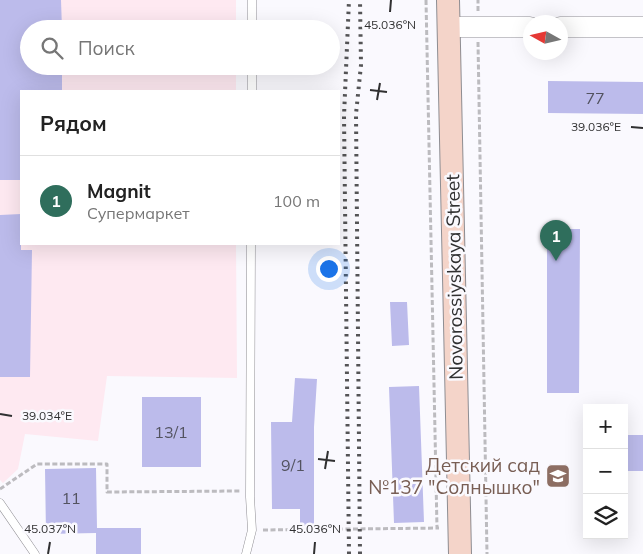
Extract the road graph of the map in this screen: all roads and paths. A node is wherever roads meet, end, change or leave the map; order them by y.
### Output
1 (252, 0) edge
2 (426, 0) edge
3 (448, 0) edge
4 (478, 0) edge
5 (252, 20) edge
6 (643, 26) edge
7 (449, 27) junction
8 (478, 27) junction
9 (523, 27) edge
10 (568, 27) edge
11 (252, 75) edge
12 (252, 90) edge
13 (251, 245) edge
14 (0, 489) edge
15 (250, 491) junction
16 (0, 503) edge
17 (437, 528) junction
18 (459, 528) junction
19 (252, 530) junction
20 (35, 554) edge
21 (246, 554) edge
22 (460, 554) edge
23 (487, 554) edge

1 - 5 lane
2 - 17 path
3 - 7 main road, Novorossiyskaya Street
4 - 8 path
6 - 10 street
7 - 8 street
7 - 18 main road, Novorossiyskaya Street
8 - 9 street
8 - 23 path
11 - 12 lane
13 - 15 lane
14 - 15 path
15 - 19 lane
16 - 20 lane
17 - 18 path
17 - 19 path
18 - 22 main road, Novorossiyskaya Street
19 - 21 lane

